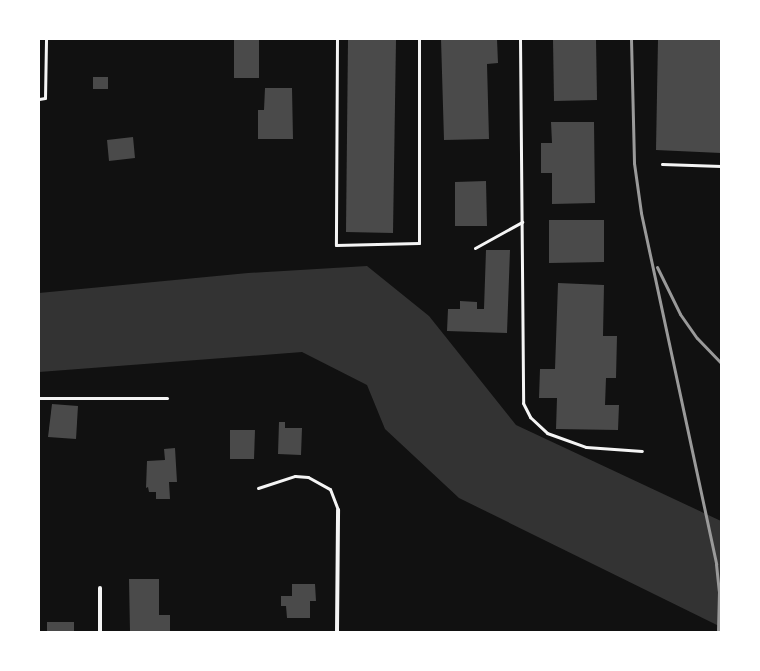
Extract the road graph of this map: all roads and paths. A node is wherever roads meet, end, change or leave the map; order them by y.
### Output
1 (46, 39) edge
2 (337, 39) edge
3 (419, 39) edge
4 (520, 39) edge
5 (39, 99) edge
6 (662, 164) dead end
7 (721, 166) edge
8 (522, 222) junction
9 (475, 248) dead end
10 (39, 398) edge
11 (167, 398) dead end
12 (642, 452) dead end
13 (258, 488) dead end
14 (338, 510) joint
15 (100, 588) dead end
16 (100, 632) edge
17 (338, 632) edge

1 - 5 lane
2 - 3 lane
4 - 8 lane
6 - 7 lane
8 - 9 lane
8 - 12 lane
10 - 11 lane
13 - 14 lane
14 - 17 street
15 - 16 street

